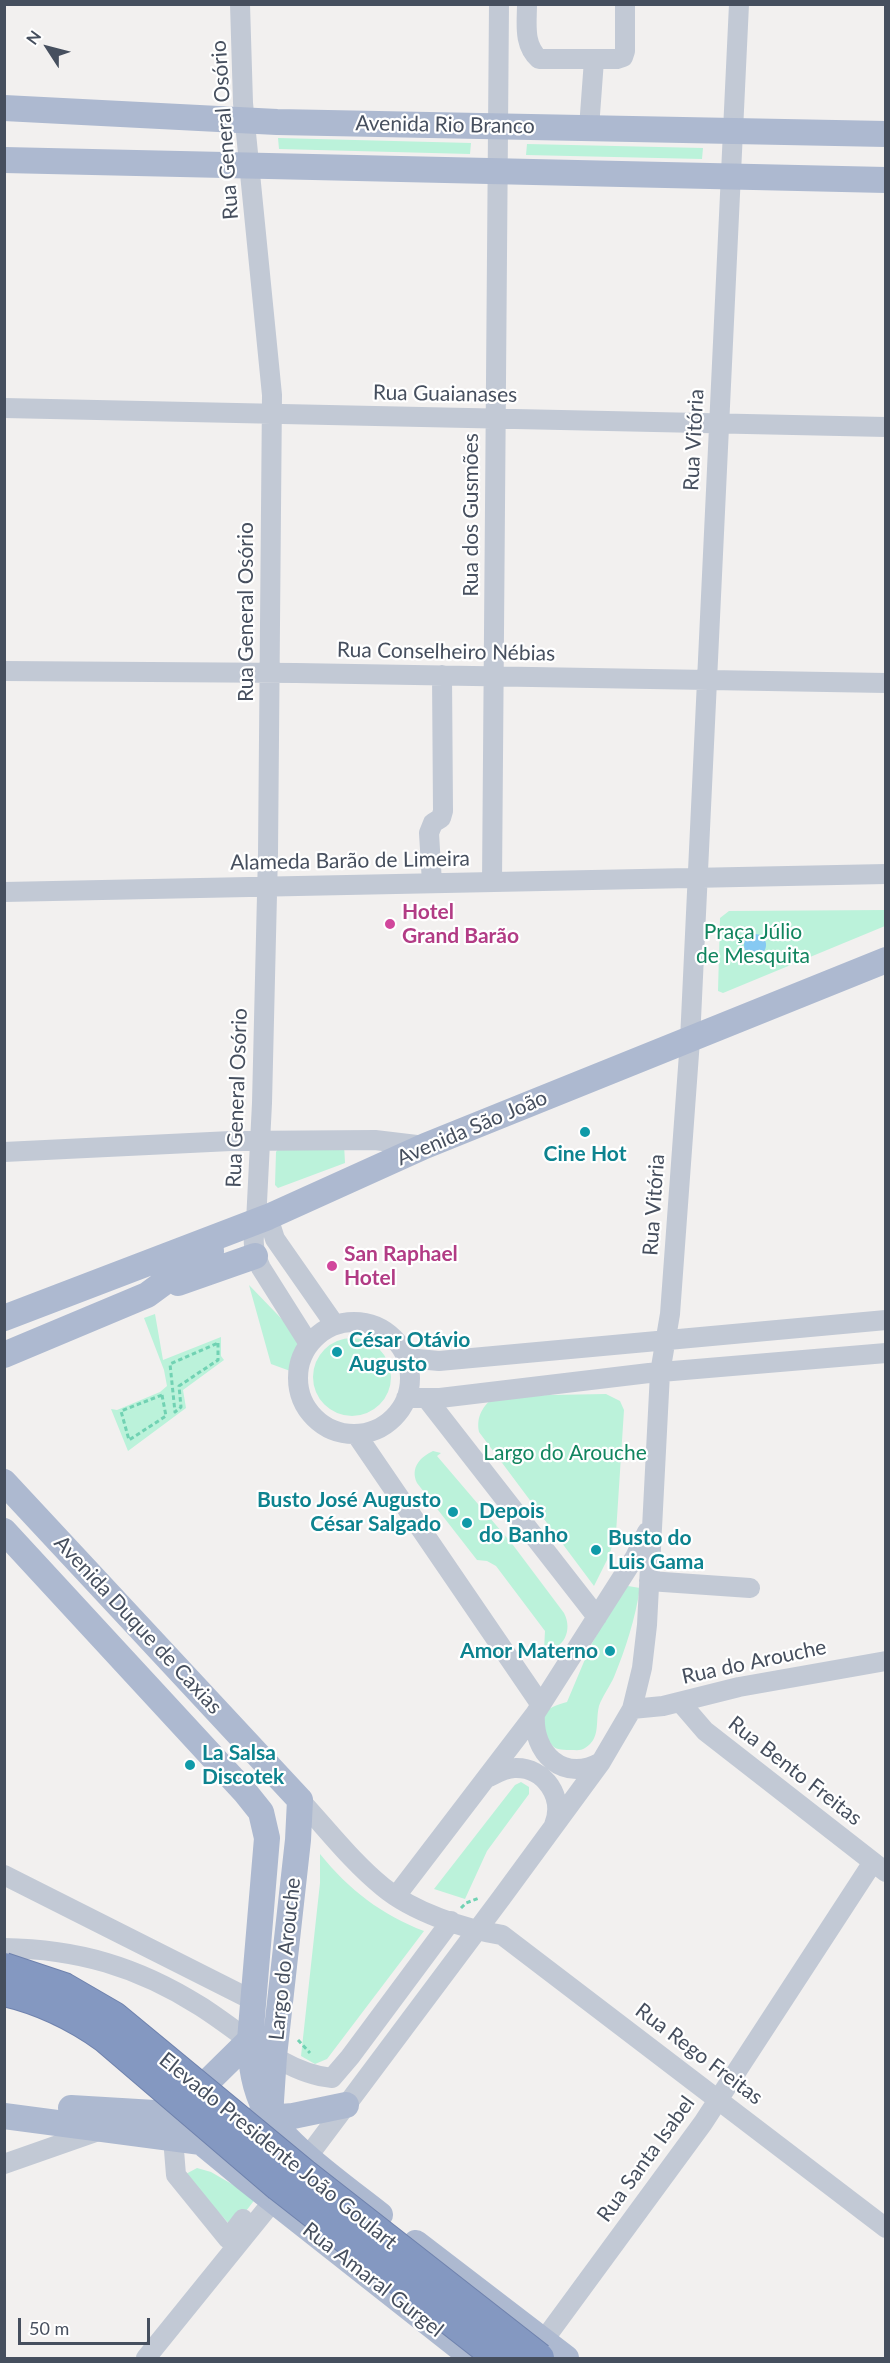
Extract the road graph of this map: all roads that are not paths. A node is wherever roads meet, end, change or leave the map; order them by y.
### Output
1 (240, 4) edge
2 (499, 4) edge
3 (527, 4) edge
4 (625, 4) edge
5 (740, 4) edge
6 (594, 60) junction
7 (4, 108) edge
8 (245, 120) junction
9 (497, 126) junction
10 (589, 128) junction
11 (733, 131) junction
12 (885, 134) edge
13 (4, 160) edge
14 (250, 165) junction
15 (497, 171) junction
16 (731, 177) junction
17 (885, 180) edge
18 (4, 408) edge
19 (272, 415) junction
20 (495, 419) junction
21 (719, 424) junction
22 (885, 427) edge
23 (4, 671) edge
24 (270, 673) junction
25 (442, 675) junction
26 (494, 677) junction
27 (707, 680) junction
28 (885, 683) edge
29 (885, 874) edge
30 (697, 878) junction
31 (492, 882) junction
32 (432, 883) junction
33 (267, 886) junction
34 (4, 892) edge
35 (885, 960) edge
36 (690, 1040) junction
37 (260, 1141) junction
38 (425, 1146) junction
39 (4, 1152) edge
40 (262, 1220) junction
41 (255, 1256) junction
42 (147, 1295) junction
43 (4, 1318) edge
44 (885, 1320) edge
45 (335, 1325) junction
46 (666, 1341) junction
47 (309, 1344) junction
48 (885, 1353) edge
49 (4, 1355) edge
50 (407, 1359) junction
51 (660, 1373) junction
52 (406, 1398) junction
53 (427, 1399) junction
54 (356, 1434) junction
55 (4, 1482) edge
56 (651, 1524) junction
57 (4, 1532) edge
58 (649, 1577) junction
59 (750, 1584) dead end
60 (597, 1617) junction
61 (885, 1661) edge
62 (205, 1697) junction
63 (680, 1702) junction
64 (538, 1709) junction
65 (632, 1709) junction
66 (205, 1749) junction
67 (601, 1762) junction
68 (489, 1777) junction
69 (300, 1800) junction
70 (261, 1812) junction
71 (552, 1830) junction
72 (879, 1867) edge
73 (4, 1875) edge
74 (396, 1896) junction
75 (451, 1921) junction
76 (477, 1931) junction
77 (4, 1948) edge
78 (4, 1968) edge
79 (4, 1991) edge
80 (254, 2001) junction
81 (4, 2006) edge
82 (250, 2040) junction
83 (274, 2056) junction
84 (718, 2099) junction
85 (4, 2102) edge
86 (346, 2105) junction
87 (4, 2115) edge
88 (270, 2118) junction
89 (173, 2125) junction
90 (107, 2128) junction
91 (308, 2157) junction
92 (4, 2164) edge
93 (273, 2201) junction
94 (246, 2216) dead end
95 (885, 2229) edge
96 (537, 2353) edge
97 (146, 2358) edge
98 (473, 2358) edge
99 (499, 2358) edge
100 (566, 2358) edge

1 - 8 street, Rua General Osório
2 - 9 street, Rua dos Gusmões
3 - 6 street
4 - 6 street
5 - 11 street, Rua Vitória
6 - 10 street
7 - 8 main road, Avenida Rio Branco
8 - 9 main road, Avenida Rio Branco
8 - 14 street, Rua General Osório
9 - 10 main road, Avenida Rio Branco
9 - 15 street, Rua dos Gusmões
10 - 11 main road, Avenida Rio Branco
11 - 12 main road, Avenida Rio Branco
11 - 16 street, Rua Vitória
13 - 14 main road
14 - 15 main road
14 - 19 street, Rua General Osório
15 - 16 main road
15 - 20 street, Rua dos Gusmões
16 - 17 main road
16 - 21 street, Rua Vitória
18 - 19 street, Rua Guaianases
19 - 20 street, Rua Guaianases
19 - 24 street, Rua General Osório
20 - 21 street, Rua Guaianases
20 - 26 street, Rua dos Gusmões
21 - 22 street, Rua Guaianases
21 - 27 street, Rua Vitória
23 - 24 street, Rua Conselheiro Nébias
24 - 25 street, Rua Conselheiro Nébias
24 - 33 street, Rua General Osório
25 - 26 street, Rua Conselheiro Nébias
25 - 32 street
26 - 27 street, Rua Conselheiro Nébias
26 - 31 street, Rua dos Gusmões
27 - 28 street, Rua Conselheiro Nébias
27 - 30 street, Rua Vitória
29 - 30 street, Alameda Barão de Limeira
30 - 31 street, Alameda Barão de Limeira
30 - 36 street, Rua Vitória
31 - 32 street, Alameda Barão de Limeira
32 - 33 street, Alameda Barão de Limeira
33 - 34 street, Alameda Barão de Limeira
33 - 37 street, Rua General Osório
35 - 36 main road, Avenida São João
36 - 38 main road, Avenida São João
36 - 46 street, Rua Vitória
37 - 38 street
37 - 39 street
37 - 40 street, Rua General Osório
38 - 40 main road, Avenida São João
40 - 41 street
40 - 42 main road, Avenida São João
40 - 43 main road, Avenida São João
40 - 45 street
41 - 42 main road
41 - 47 street
42 - 49 main road, Avenida São João
44 - 46 street
45 - 47 street
45 - 50 street
46 - 50 street
46 - 51 street, Rua Vitória
47 - 54 street
48 - 51 street
50 - 52 street
51 - 53 street
51 - 56 street
52 - 53 street
52 - 54 street
53 - 60 street
54 - 64 street
55 - 62 main road, Avenida Duque de Caxias
56 - 58 street
56 - 60 street
57 - 66 main road, Avenida Duque de Caxias
58 - 59 street
58 - 65 street
60 - 64 street
61 - 63 street, Rua do Arouche
62 - 66 main road
62 - 69 main road, Avenida Duque de Caxias
63 - 65 street, Rua do Arouche
63 - 72 street, Rua Bento Freitas
64 - 67 street
64 - 68 street
65 - 67 street
66 - 70 main road, Avenida Duque de Caxias
67 - 71 street
68 - 71 street
68 - 74 street
69 - 70 main road
69 - 74 street, Avenida Duque de Caxias
69 - 83 main road, Largo do Arouche
70 - 80 main road, Largo do Arouche
71 - 76 street
72 - 84 street, Rua Santa Isabel
73 - 80 street
74 - 75 street
75 - 76 street
75 - 83 street
76 - 84 street, Rua Rego Freitas
76 - 86 street
77 - 82 street
78 - 96 highway, Elevado Presidente João Goulart, bridge
79 - 99 highway, Elevado Presidente João Goulart, bridge
80 - 82 main road, Largo do Arouche
81 - 89 street
82 - 83 street
82 - 88 main road, Largo do Arouche
82 - 89 main road
83 - 88 main road, Largo do Arouche
84 - 95 street, Rua Rego Freitas
84 - 96 street, Rua Santa Isabel
85 - 89 main road
86 - 88 main road
86 - 91 street
87 - 90 main road
88 - 89 main road
88 - 91 main road, Largo do Arouche
89 - 90 main road
89 - 93 main road
89 - 94 street
90 - 92 street
91 - 93 street
91 - 96 main road
93 - 97 street
93 - 98 main road, Rua Amaral Gurgel
96 - 100 main road

